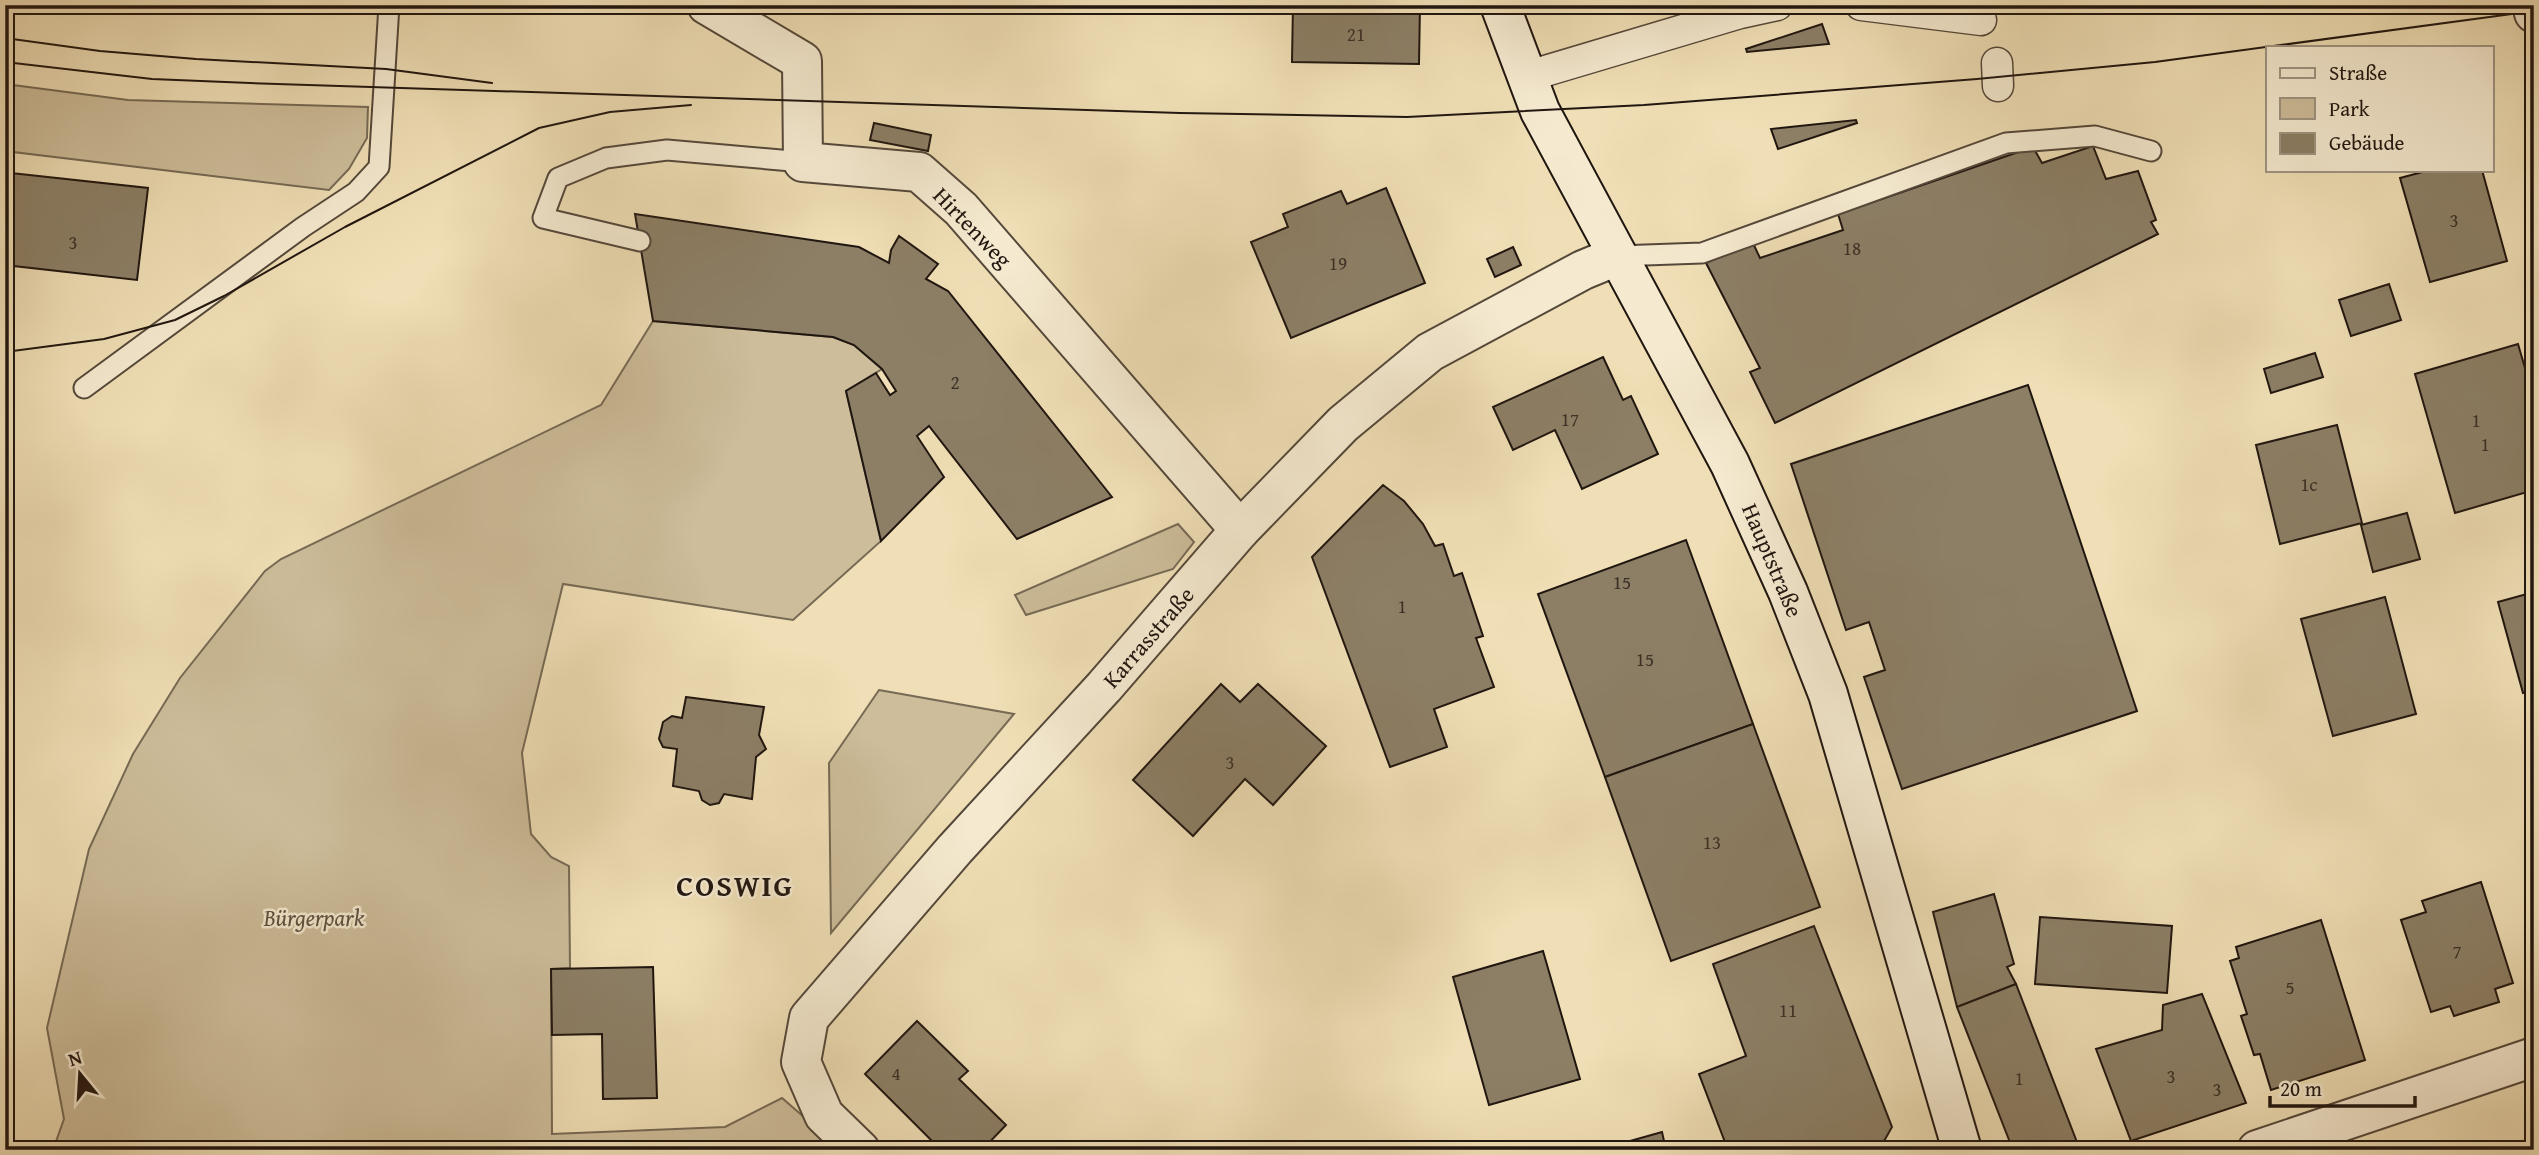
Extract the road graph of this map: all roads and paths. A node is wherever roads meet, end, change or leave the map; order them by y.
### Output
1 (389, 5) edge
2 (706, 5) edge
3 (1500, 5) edge
4 (1777, 5) edge
5 (1861, 5) edge
6 (2532, 5) edge
7 (1738, 9) edge
8 (2534, 13) edge
9 (1981, 20) dead end
10 (1525, 77) junction
11 (2151, 150) dead end
12 (803, 162) junction
13 (640, 241) dead end
14 (1617, 256) junction
15 (85, 388) dead end
16 (1240, 530) junction
17 (2534, 1057) edge
18 (860, 1150) edge
19 (1962, 1150) edge
20 (2257, 1150) edge

1 - 15 lane
2 - 12 street
3 - 10 street, Hauptstraße
4 - 7 street
5 - 9 street
6 - 8 street
7 - 10 street
10 - 14 street, Hauptstraße
11 - 14 lane
12 - 13 lane
12 - 16 street, Hirtenweg
14 - 16 street, Karrasstraße
14 - 19 street, Hauptstraße
16 - 18 street, Karrasstraße
17 - 20 street

